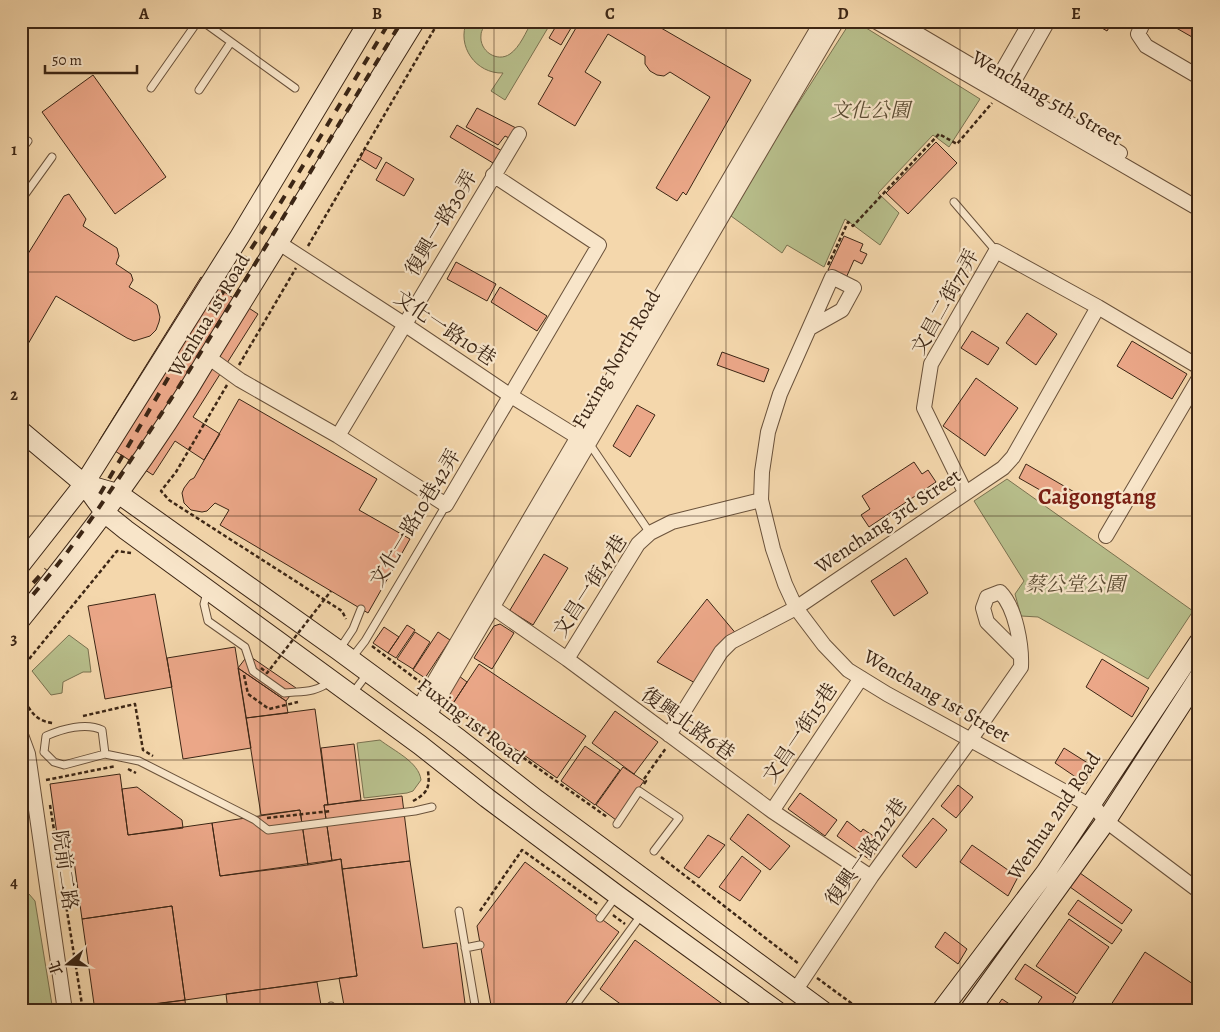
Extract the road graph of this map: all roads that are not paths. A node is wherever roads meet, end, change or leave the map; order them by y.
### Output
1 (198, 21) edge
2 (202, 21) edge
3 (370, 21) edge
4 (415, 21) edge
5 (822, 21) edge
6 (837, 21) edge
7 (875, 21) edge
8 (896, 21) edge
9 (1032, 21) edge
10 (1048, 21) edge
11 (1144, 21) edge
12 (231, 42) junction
13 (1199, 77) edge
14 (151, 88) dead end
15 (295, 88) dead end
16 (199, 90) dead end
17 (999, 90) junction
18 (519, 134) dead end
19 (28, 141) dead end
20 (21, 150) edge
21 (751, 154) junction
22 (52, 157) dead end
23 (493, 175) junction
24 (1199, 198) edge
25 (21, 200) edge
26 (954, 202) dead end
27 (1199, 209) edge
28 (279, 243) junction
29 (1001, 254) junction
30 (1098, 307) junction
31 (404, 324) junction
32 (810, 328) junction
33 (208, 357) junction
34 (1199, 367) edge
35 (1199, 378) edge
36 (511, 396) junction
37 (21, 431) edge
38 (338, 436) junction
39 (583, 440) junction
40 (84, 484) junction
41 (966, 492) junction
42 (119, 494) junction
43 (761, 500) junction
44 (446, 505) junction
45 (105, 513) junction
46 (650, 534) junction
47 (1106, 536) dead end
48 (21, 564) edge
49 (208, 589) junction
50 (487, 604) junction
51 (796, 608) junction
52 (362, 609) dead end
53 (21, 619) edge
54 (1199, 642) edge
55 (344, 655) junction
56 (1021, 656) dead end
57 (567, 660) junction
58 (368, 672) junction
59 (1199, 677) edge
60 (861, 678) junction
61 (332, 680) junction
62 (351, 694) junction
63 (423, 713) junction
64 (21, 736) edge
65 (671, 736) junction
66 (971, 739) junction
67 (459, 740) junction
68 (44, 752) junction
69 (28, 754) junction
70 (106, 754) junction
71 (484, 759) junction
72 (453, 771) junction
73 (471, 785) junction
74 (432, 807) dead end
75 (772, 811) junction
76 (1098, 812) junction
77 (617, 824) dead end
78 (654, 852) road end
79 (871, 877) junction
80 (1199, 891) edge
81 (617, 895) junction
82 (459, 910) dead end
83 (600, 918) dead end
84 (637, 921) junction
85 (480, 944) dead end
86 (465, 948) junction
87 (795, 991) junction
88 (1199, 1007) edge
89 (65, 1011) edge
90 (476, 1011) edge
91 (571, 1011) edge
92 (777, 1011) edge
93 (822, 1011) edge
94 (941, 1011) edge
95 (969, 1011) edge
96 (1197, 1011) edge

1 - 14 lane
2 - 12 lane
3 - 40 street, Wenhua 1st Road
4 - 28 street, Wenhua 1st Road
5 - 21 street, Fuxing North Road
6 - 21 street, Fuxing North Road
7 - 17 street, Wenchang 5th Street
8 - 17 street, Wenchang 5th Street
9 - 17 street
10 - 17 street
11 - 13 street
12 - 15 lane
12 - 16 lane
17 - 24 street, Wenchang 5th Street
17 - 27 street, Wenchang 5th Street
18 - 23 street, 復興一路30弄
19 - 20 lane
21 - 39 street, Fuxing North Road
22 - 25 lane
23 - 31 street, 復興一路30弄
23 - 36 street, 文化一路10巷42弄
26 - 29 lane
28 - 31 street, 文化一路10巷
28 - 33 street, Wenhua 1st Road
29 - 30 street
29 - 41 street, 文昌二街77弄
30 - 34 street
30 - 41 street, Wenchang 3rd Street
31 - 36 street, 文化一路10巷
31 - 38 street, 復興一路30弄
32 - 32 street, Wenchang 1st Street
32 - 43 street, Wenchang 1st Street
33 - 38 street
33 - 42 street, Wenhua 1st Road
35 - 47 street
36 - 39 street, 文化一路10巷
36 - 44 street, 文化一路10巷42弄
37 - 40 street
38 - 44 street
39 - 46 lane
39 - 50 street, Fuxing North Road
40 - 42 street, Fuxing 1st Road
40 - 45 street
40 - 48 street, Wenhua 1st Road
41 - 51 street, Wenchang 3rd Street
42 - 45 street, Wenhua 1st Road
42 - 55 street, Fuxing 1st Road
43 - 46 street, 文昌一街47巷
43 - 51 street, Wenchang 1st Street
44 - 55 lane, 文化一路10巷42弄
45 - 49 street
45 - 53 street, Wenhua 1st Road
46 - 57 street, 文昌一街47巷
49 - 61 street
49 - 61 lane
50 - 57 street, 復興北路6巷
50 - 63 street, Fuxing North Road
51 - 60 street, Wenchang 1st Street
51 - 65 street, Wenchang 3rd Street
52 - 55 lane
54 - 76 street, Wenhua 2nd Road
55 - 58 street, Fuxing 1st Road
56 - 66 street, 復興一路212巷
57 - 65 street, 復興北路6巷
58 - 62 lane
58 - 63 street, Fuxing 1st Road
59 - 76 street, Wenhua 2nd Road
60 - 66 street, Wenchang 1st Street
60 - 75 street, 文昌一街15巷
61 - 62 street
62 - 72 street
63 - 67 street, Fuxing 1st Road
64 - 69 street, 院前二路
65 - 75 street, 復興北路6巷
66 - 76 street, Wenchang 1st Street
66 - 79 street, 復興一路212巷
67 - 71 street, Fuxing 1st Road
67 - 72 street
68 - 69 lane
68 - 70 lane
68 - 70 lane
69 - 89 street, 院前二路
70 - 74 lane
71 - 73 street
71 - 87 street, Fuxing 1st Road
72 - 73 street
73 - 81 street
75 - 79 street, 復興北路6巷
76 - 80 street, Wenchang 1st Street
76 - 94 street, Wenhua 2nd Road
76 - 95 street, Wenhua 2nd Road
77 - 78 lane
79 - 87 street, 復興一路212巷
81 - 83 lane
81 - 84 street
82 - 86 lane
84 - 91 lane
84 - 92 street
85 - 86 lane
86 - 90 lane
87 - 93 street, Fuxing 1st Road
88 - 96 street

